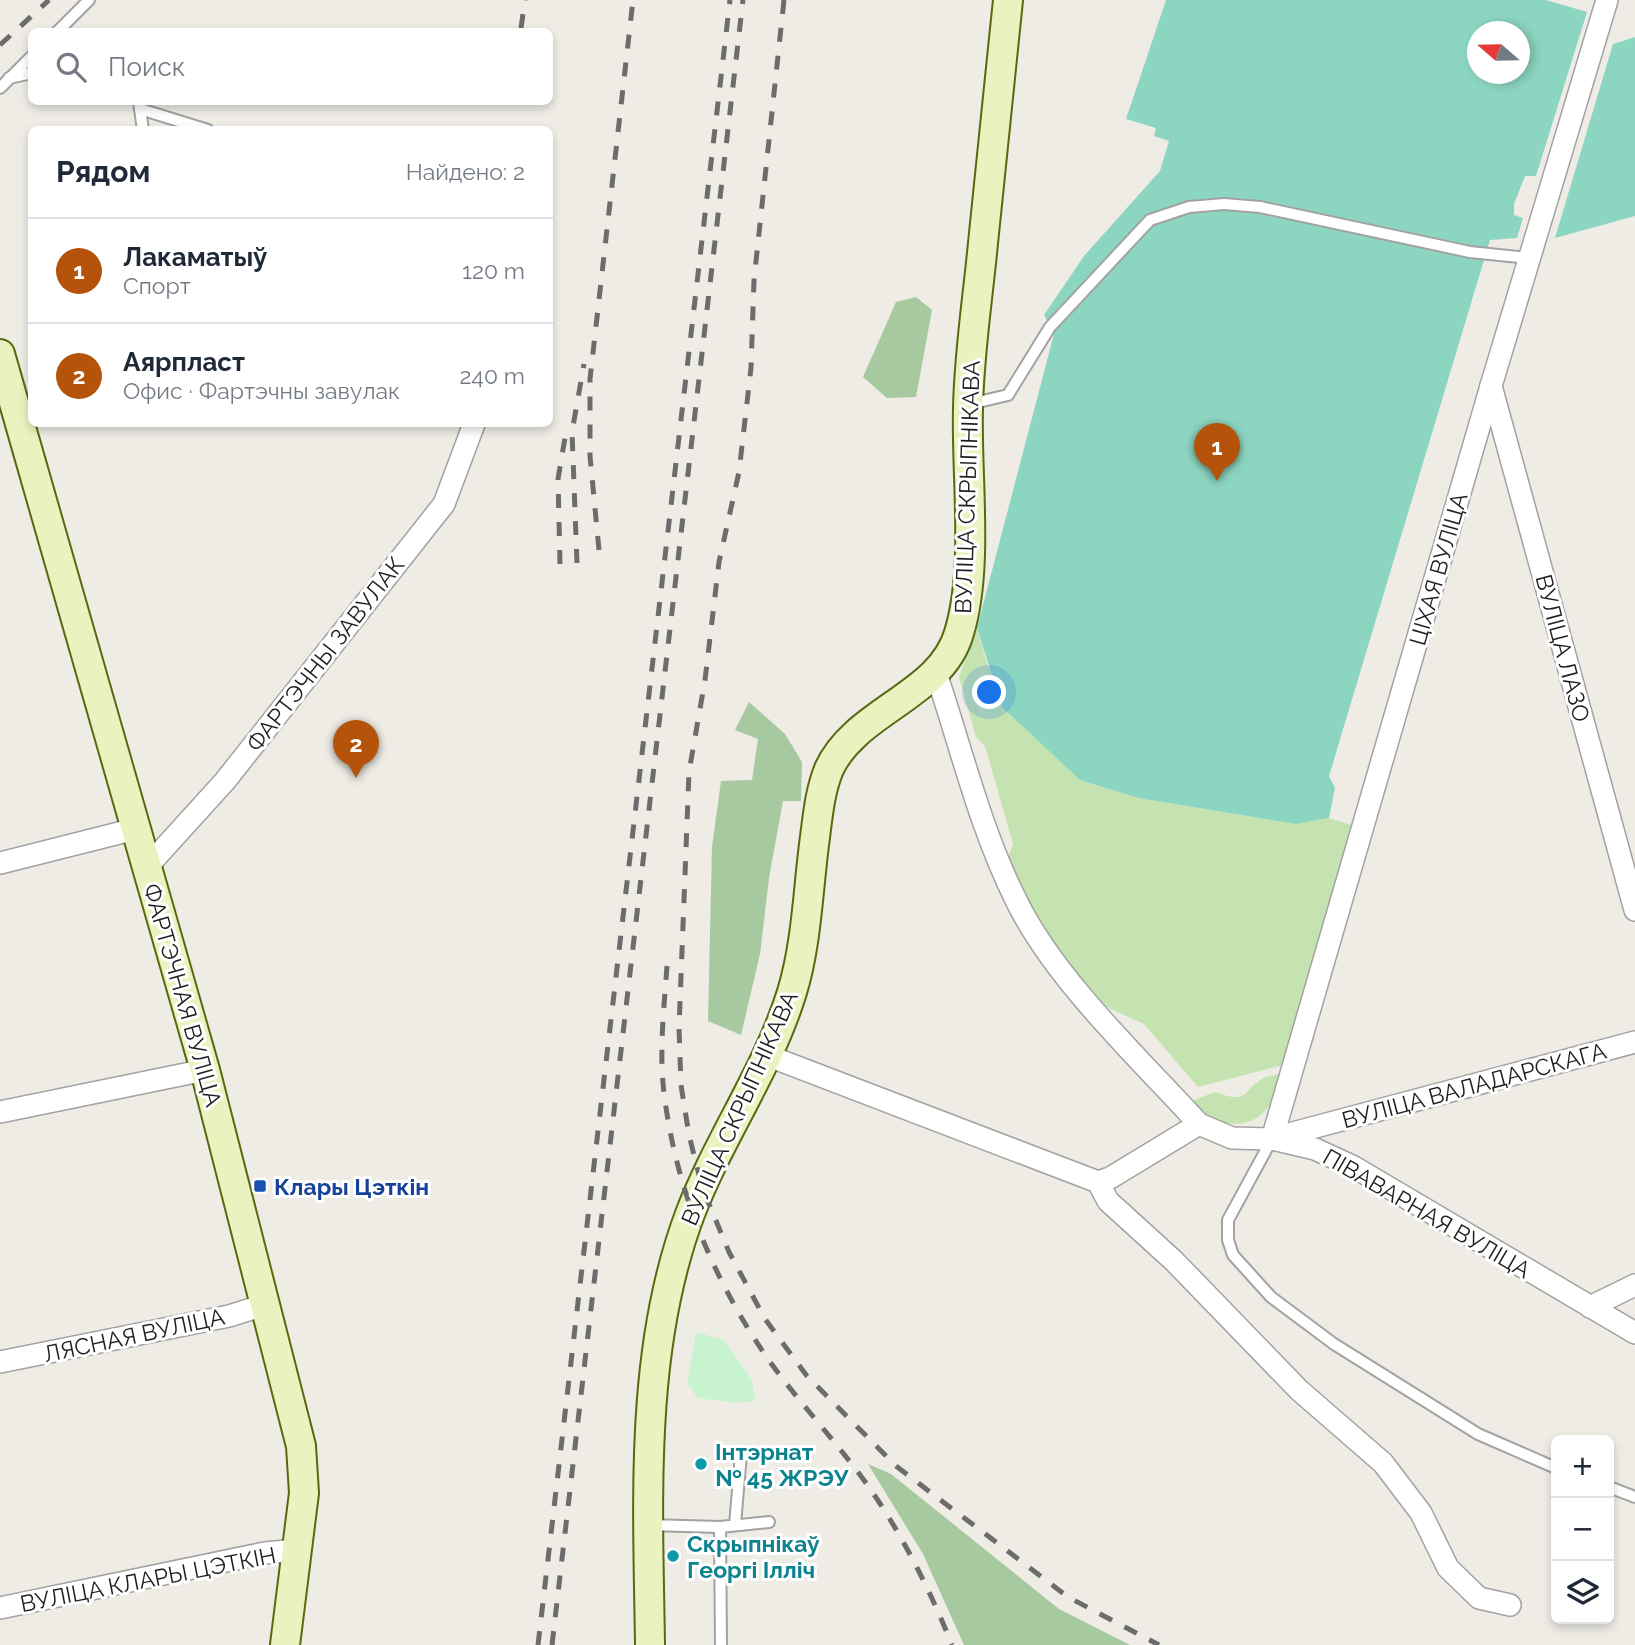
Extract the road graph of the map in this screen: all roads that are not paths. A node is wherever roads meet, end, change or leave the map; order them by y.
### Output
1 (89, 0) edge
2 (1008, 0) edge
3 (1607, 0) edge
4 (61, 28) edge
5 (28, 60) edge
6 (28, 74) edge
7 (9, 78) junction
8 (0, 88) edge
9 (139, 105) edge
10 (142, 126) edge
11 (197, 126) edge
12 (1529, 258) junction
13 (0, 354) edge
14 (1491, 386) junction
15 (968, 404) junction
16 (473, 427) edge
17 (935, 670) junction
18 (135, 829) junction
19 (0, 863) edge
20 (147, 867) junction
21 (1635, 910) edge
22 (1635, 1042) edge
23 (766, 1055) junction
24 (205, 1070) junction
25 (0, 1112) edge
26 (1199, 1124) junction
27 (1272, 1139) junction
28 (1098, 1182) junction
29 (1635, 1285) edge
30 (267, 1304) junction
31 (1590, 1307) junction
32 (1635, 1333) edge
33 (0, 1362) edge
34 (741, 1454) dead end
35 (1551, 1466) edge
36 (1614, 1490) edge
37 (1635, 1497) edge
38 (769, 1522) dead end
39 (649, 1525) junction
40 (736, 1525) junction
41 (720, 1527) junction
42 (297, 1550) junction
43 (1510, 1605) dead end
44 (0, 1608) edge
45 (285, 1645) edge
46 (650, 1645) edge
47 (721, 1645) edge

1 - 4 lane
2 - 15 street, ВУЛІЦА СКРЫПНІКАВА
3 - 12 street, ЦІХАЯ ВУЛІЦА
5 - 7 lane
6 - 7 lane
7 - 8 lane
9 - 10 lane
9 - 11 lane
12 - 14 street, ЦІХАЯ ВУЛІЦА
12 - 15 lane
13 - 18 street, ФАРТЭЧНАЯ ВУЛІЦА
14 - 21 street, ВУЛІЦА ЛАЗО
14 - 27 street, ЦІХАЯ ВУЛІЦА
15 - 17 street, ВУЛІЦА СКРЫПНІКАВА
16 - 20 street, ФАРТЭЧНЫ ЗАВУЛАК
17 - 23 street, ВУЛІЦА СКРЫПНІКАВА
17 - 26 street
18 - 19 street
18 - 20 street, ФАРТЭЧНАЯ ВУЛІЦА
20 - 24 street, ФАРТЭЧНАЯ ВУЛІЦА
22 - 27 street, ВУЛІЦА ВАЛАДАРСКАГА
23 - 28 street
23 - 39 street, ВУЛІЦА СКРЫПНІКАВА
24 - 25 street
24 - 30 street, ФАРТЭЧНАЯ ВУЛІЦА
26 - 27 street, ПІВАВАРНАЯ ВУЛІЦА
26 - 28 street
27 - 31 street, ПІВАВАРНАЯ ВУЛІЦА
27 - 35 lane
28 - 43 street
29 - 31 street
30 - 33 street, ЛЯСНАЯ ВУЛІЦА
30 - 42 street, ФАРТЭЧНАЯ ВУЛІЦА
31 - 32 street, ПІВАВАРНАЯ ВУЛІЦА
34 - 40 lane
36 - 37 lane
38 - 40 lane
39 - 41 lane
39 - 46 street, ВУЛІЦА СКРЫПНІКАВА
40 - 41 lane
41 - 47 lane
42 - 44 street, ВУЛІЦА КЛАРЫ ЦЭТКІН
42 - 45 street, ФАРТЭЧНАЯ ВУЛІЦА

